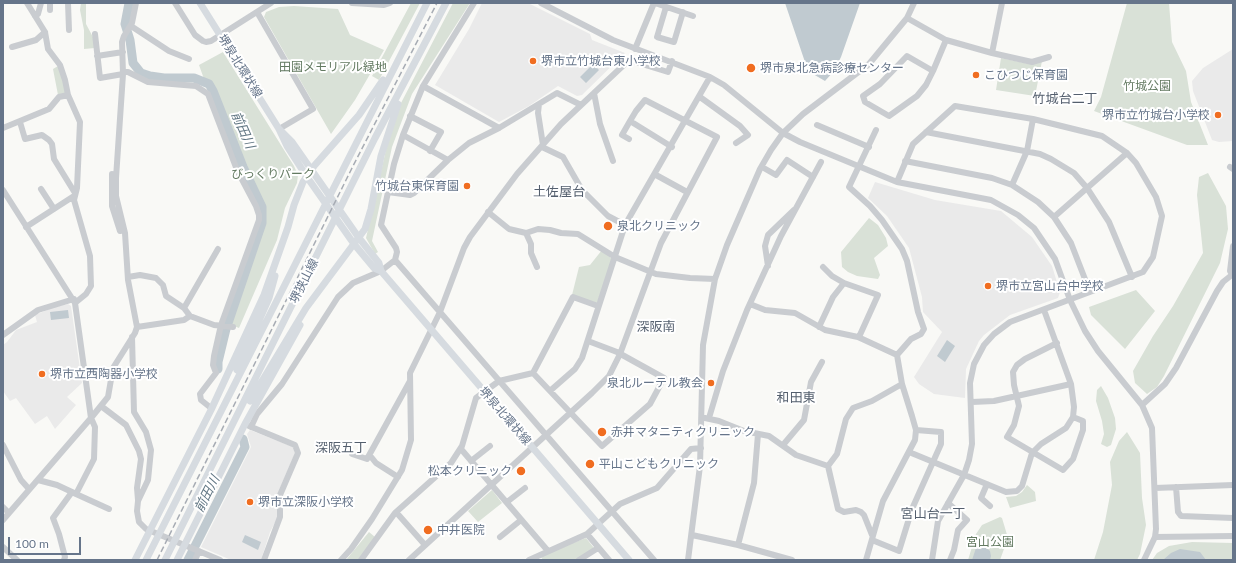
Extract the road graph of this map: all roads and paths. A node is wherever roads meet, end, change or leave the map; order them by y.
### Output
1 (27, 3) edge
2 (42, 3) edge
3 (50, 3) edge
4 (68, 3) edge
5 (136, 3) edge
6 (175, 3) edge
7 (200, 3) edge
8 (272, 3) edge
9 (352, 3) edge
10 (390, 3) edge
11 (427, 3) edge
12 (446, 3) edge
13 (474, 3) edge
14 (541, 3) edge
15 (655, 3) edge
16 (914, 3) edge
17 (1002, 3) edge
18 (666, 7) junction
19 (50, 10) dead end
20 (257, 12) junction
21 (682, 12) junction
22 (35, 16) junction
23 (693, 16) dead end
24 (907, 18) junction
25 (130, 27) junction
26 (69, 30) dead end
27 (45, 32) junction
28 (95, 34) dead end
29 (220, 35) junction
30 (946, 40) junction
31 (12, 47) dead end
32 (635, 49) junction
33 (421, 50) junction
34 (123, 52) junction
35 (992, 53) junction
36 (97, 56) junction
37 (1050, 57) dead end
38 (189, 59) dead end
39 (672, 61) junction
40 (396, 64) junction
41 (933, 71) junction
42 (123, 73) junction
43 (710, 77) junction
44 (423, 86) junction
45 (594, 93) junction
46 (68, 95) junction
47 (700, 97) junction
48 (539, 104) junction
49 (581, 105) junction
50 (410, 116) junction
51 (1033, 119) junction
52 (630, 121) junction
53 (20, 122) junction
54 (686, 122) junction
55 (817, 125) dead end
56 (3, 128) edge
57 (499, 128) junction
58 (279, 129) junction
59 (876, 130) dead end
60 (926, 132) junction
61 (783, 133) junction
62 (402, 135) junction
63 (629, 139) dead end
64 (736, 142) dead end
65 (542, 146) junction
66 (672, 147) junction
67 (869, 147) junction
68 (430, 151) junction
69 (1027, 151) junction
70 (1127, 153) junction
71 (448, 160) junction
72 (613, 161) dead end
73 (905, 161) junction
74 (821, 162) dead end
75 (762, 167) junction
76 (860, 167) junction
77 (311, 171) junction
78 (656, 175) junction
79 (306, 177) junction
80 (813, 177) junction
81 (897, 182) junction
82 (1012, 185) junction
83 (1087, 188) junction
84 (41, 189) dead end
85 (3, 190) edge
86 (388, 192) junction
87 (687, 192) junction
88 (74, 195) junction
89 (54, 209) junction
90 (795, 209) junction
91 (488, 212) junction
92 (1054, 217) junction
93 (625, 226) junction
94 (26, 227) junction
95 (288, 227) junction
96 (526, 233) junction
97 (356, 241) junction
98 (1233, 246) edge
99 (218, 249) dead end
100 (615, 256) junction
101 (395, 260) junction
102 (768, 266) junction
103 (537, 267) dead end
104 (823, 267) dead end
105 (381, 271) junction
106 (649, 272) junction
107 (1232, 274) edge
108 (128, 277) junction
109 (1132, 277) junction
110 (716, 279) junction
111 (844, 283) junction
112 (1090, 292) junction
113 (1070, 300) junction
114 (74, 301) junction
115 (750, 304) junction
116 (598, 306) junction
117 (184, 308) junction
118 (306, 308) junction
119 (1044, 310) junction
120 (439, 314) junction
121 (190, 316) junction
122 (221, 325) junction
123 (819, 326) junction
124 (137, 327) junction
125 (232, 327) dead end
126 (3, 335) edge
127 (132, 337) junction
128 (859, 337) junction
129 (588, 341) junction
130 (1057, 343) junction
131 (620, 354) junction
132 (896, 355) junction
133 (822, 362) dead end
134 (533, 373) junction
135 (499, 380) junction
136 (410, 382) junction
137 (902, 384) junction
138 (1071, 384) junction
139 (551, 390) junction
140 (484, 392) junction
141 (1016, 396) junction
142 (229, 397) junction
143 (972, 402) junction
144 (1142, 405) junction
145 (101, 406) junction
146 (211, 408) junction
147 (571, 412) junction
148 (1073, 417) junction
149 (91, 418) junction
150 (702, 418) junction
151 (709, 418) junction
152 (248, 425) junction
153 (916, 430) junction
154 (758, 434) junction
155 (546, 435) junction
156 (3, 445) edge
157 (782, 445) junction
158 (490, 446) dead end
159 (532, 448) junction
160 (701, 448) junction
161 (461, 449) junction
162 (909, 452) junction
163 (1032, 453) junction
164 (352, 454) dead end
165 (372, 458) dead end
166 (471, 461) junction
167 (934, 462) junction
168 (213, 464) junction
169 (828, 466) junction
170 (964, 475) junction
171 (398, 477) junction
172 (38, 480) junction
173 (987, 484) junction
174 (492, 485) junction
175 (1233, 485) edge
176 (1176, 487) junction
177 (525, 488) dead end
178 (1155, 488) junction
179 (29, 489) junction
180 (74, 493) junction
181 (138, 501) junction
182 (507, 502) junction
183 (948, 503) junction
184 (990, 506) dead end
185 (3, 507) edge
186 (110, 509) dead end
187 (396, 512) junction
188 (9, 513) junction
189 (611, 513) junction
190 (1233, 518) edge
191 (3, 520) edge
192 (522, 520) junction
193 (150, 530) junction
194 (587, 534) junction
195 (692, 535) junction
196 (1233, 536) edge
197 (500, 537) dead end
198 (1156, 537) junction
199 (872, 538) junction
200 (425, 545) junction
201 (738, 545) junction
202 (187, 546) junction
203 (3, 547) edge
204 (598, 548) junction
205 (199, 551) junction
206 (548, 551) junction
207 (17, 560) edge
208 (64, 560) edge
209 (135, 560) edge
210 (146, 560) edge
211 (165, 560) edge
212 (177, 560) edge
213 (195, 560) edge
214 (220, 560) edge
215 (264, 560) edge
216 (341, 560) edge
217 (361, 560) edge
218 (409, 560) edge
219 (529, 560) edge
220 (579, 560) edge
221 (608, 560) edge
222 (629, 560) edge
223 (654, 560) edge
224 (688, 560) edge
225 (792, 560) edge
226 (866, 560) edge
227 (932, 560) edge
228 (950, 560) edge
229 (1144, 560) edge

1 - 22 street
2 - 22 street
3 - 19 street
4 - 26 street
5 - 25 street
6 - 29 street
7 - 29 main road, 堺泉北環状線
8 - 20 street
9 - 10 street
11 - 40 main road, 堺狭山線
12 - 33 main road, 堺狭山線
13 - 44 street
14 - 32 street
15 - 18 street
15 - 32 street
16 - 24 street
17 - 35 street
18 - 21 street
18 - 21 street
20 - 29 street
20 - 58 street
21 - 23 street
22 - 27 street
24 - 30 street
24 - 61 street
25 - 34 street
25 - 38 street
27 - 31 street
27 - 46 street
28 - 36 street
29 - 58 main road, 堺泉北環状線
30 - 35 street
30 - 41 street
32 - 39 street
33 - 97 main road
33 - 168 main road, 堺狭山線
34 - 36 street
34 - 42 street
35 - 37 street
36 - 42 street
39 - 43 street
39 - 45 street
40 - 77 main road
40 - 142 main road, 堺狭山線
41 - 41 street
42 - 108 street
42 - 122 street
43 - 47 street
43 - 61 street
44 - 50 street
44 - 57 street
45 - 49 street
45 - 72 street
46 - 53 street
46 - 88 street
47 - 54 street
47 - 64 street
48 - 49 street
48 - 57 street
48 - 65 street
49 - 65 street
50 - 62 street
50 - 68 street
51 - 60 street
51 - 69 street
51 - 70 street
52 - 54 street
52 - 63 street
52 - 66 street
53 - 56 street
53 - 88 street
54 - 66 street
54 - 87 street
55 - 67 street
57 - 71 street
58 - 77 main road, 堺泉北環状線
58 - 79 main road, 堺泉北環状線
59 - 67 street
60 - 69 street
60 - 73 street
61 - 75 street
61 - 76 street
62 - 68 street
62 - 86 street
65 - 91 street
65 - 93 street
66 - 78 street
67 - 76 street
68 - 71 street
69 - 82 street
69 - 83 street
70 - 83 street
70 - 109 street
71 - 86 street
73 - 81 street
73 - 82 street
74 - 80 street
75 - 80 street
75 - 110 street
76 - 81 street
76 - 132 street
77 - 79 main road
77 - 97 main road, 堺泉北環状線
78 - 87 street
78 - 93 street
79 - 95 main road
79 - 97 main road, 堺泉北環状線
80 - 90 street
81 - 113 street
82 - 92 street
83 - 92 street
83 - 109 street
84 - 89 street
85 - 94 street
86 - 101 street
87 - 106 street
88 - 89 street
88 - 114 street
89 - 94 street
90 - 102 street
90 - 102 street
91 - 96 street
91 - 120 street
92 - 112 street
93 - 100 street
94 - 114 street
95 - 142 main road
95 - 146 main road
96 - 100 street
96 - 103 street
97 - 105 main road, 堺泉北環状線
97 - 118 main road
98 - 107 street
99 - 117 street
100 - 106 street
100 - 116 street
101 - 105 street
101 - 120 street
102 - 115 street
104 - 111 street
105 - 140 main road, 堺泉北環状線
105 - 152 street
106 - 110 street
106 - 131 street
107 - 144 street
108 - 117 street
108 - 124 street
109 - 112 street
110 - 150 street
111 - 123 street
111 - 128 street
112 - 113 street
113 - 119 street
113 - 144 street
114 - 126 street
114 - 149 street
115 - 123 street
115 - 151 street
116 - 129 street
116 - 134 street
117 - 121 street
118 - 152 main road
118 - 168 main road
119 - 130 street
119 - 143 street
120 - 135 street
120 - 136 street
121 - 122 street
121 - 124 street
122 - 125 street
122 - 146 street
123 - 128 street
124 - 127 street
127 - 145 street
127 - 181 street
128 - 132 street
129 - 131 street
129 - 139 street
130 - 138 street
130 - 141 street
131 - 147 street
131 - 147 street
132 - 137 street
133 - 157 street
134 - 135 street
134 - 139 street
135 - 140 street
135 - 155 street
136 - 164 street
136 - 171 street
137 - 153 street
137 - 169 street
138 - 141 street
138 - 148 street
139 - 147 street
140 - 159 main road, 堺泉北環状線
140 - 161 street
141 - 143 street
141 - 163 street
142 - 210 main road, 堺狭山線
143 - 170 street
144 - 178 street
145 - 149 street
145 - 181 street
146 - 193 main road
147 - 155 street
148 - 163 street
148 - 163 street
149 - 172 street
149 - 180 street
150 - 151 street
150 - 160 street
151 - 154 street
152 - 202 main road
152 - 215 street
153 - 162 street
153 - 167 street
154 - 157 street
154 - 201 street
155 - 159 street
155 - 189 street
156 - 179 street
157 - 169 street
158 - 166 street
159 - 174 street
159 - 222 main road, 堺泉北環状線
160 - 189 street
160 - 195 street
161 - 166 street
161 - 187 street
162 - 167 street
162 - 199 street
163 - 173 street
165 - 171 street
166 - 174 street
167 - 170 street
167 - 199 street
168 - 211 main road, 堺狭山線
169 - 199 street
170 - 173 street
170 - 183 street
171 - 216 street
172 - 179 street
172 - 180 street
173 - 184 street
174 - 182 street
174 - 200 street
175 - 176 street
176 - 178 street
176 - 190 street
177 - 182 street
178 - 198 street
179 - 188 street
180 - 186 street
180 - 208 street
181 - 193 street
182 - 192 street
183 - 227 street
183 - 228 street
185 - 188 street
187 - 200 street
187 - 217 street
188 - 191 street
189 - 194 street
189 - 223 street
192 - 197 street
192 - 206 street
193 - 202 street
193 - 209 main road
194 - 204 street
194 - 206 street
195 - 201 street
195 - 224 street
196 - 198 street
198 - 229 street
199 - 226 street
200 - 218 street
201 - 225 street
202 - 205 street
202 - 212 main road
203 - 207 street
204 - 220 street
204 - 221 street
205 - 213 street
205 - 214 street
206 - 219 street

